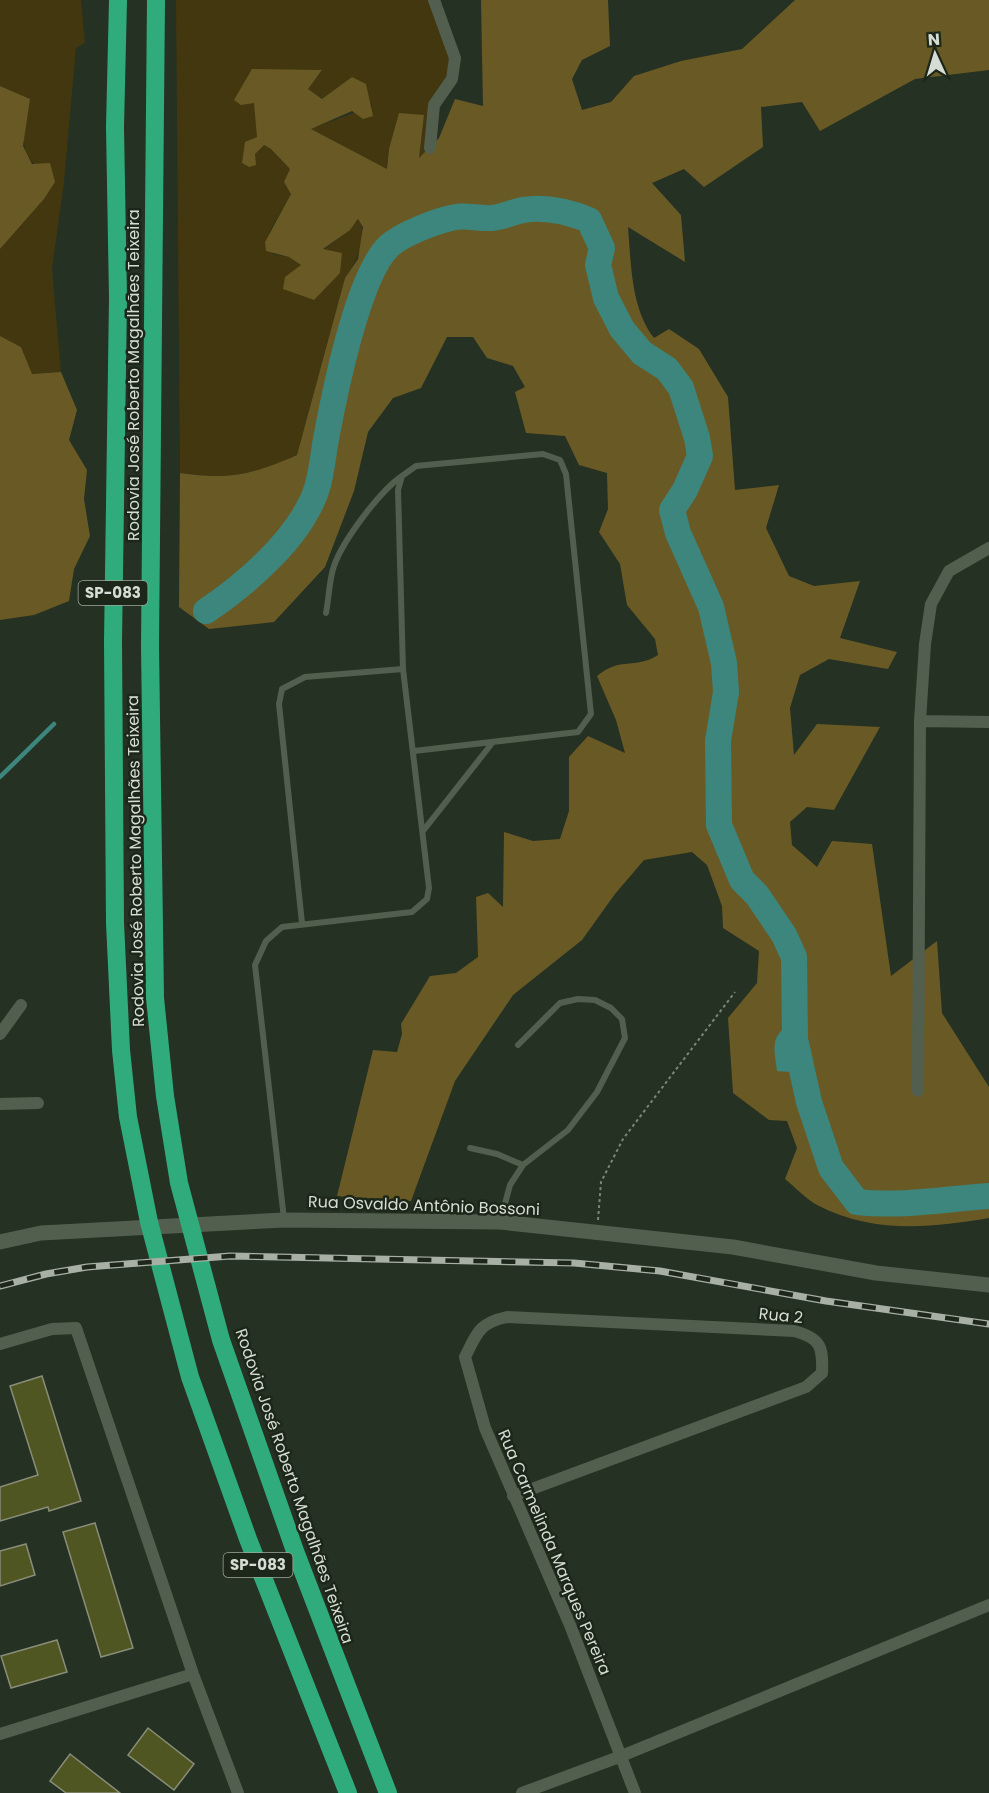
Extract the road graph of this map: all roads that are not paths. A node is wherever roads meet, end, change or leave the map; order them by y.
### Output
1 (118, 0) edge
2 (156, 0) edge
3 (434, 0) edge
4 (429, 148) dead end
5 (402, 476) junction
6 (989, 548) edge
7 (326, 613) dead end
8 (404, 669) junction
9 (920, 721) junction
10 (989, 722) edge
11 (493, 742) junction
12 (414, 751) junction
13 (423, 831) junction
14 (302, 923) junction
15 (21, 1005) dead end
16 (0, 1034) edge
17 (518, 1044) dead end
18 (918, 1090) dead end
19 (38, 1103) dead end
20 (0, 1104) edge
21 (470, 1148) dead end
22 (523, 1165) junction
23 (284, 1220) junction
24 (500, 1222) junction
25 (0, 1242) edge
26 (989, 1285) edge
27 (0, 1344) edge
28 (465, 1357) joint
29 (513, 1496) junction
30 (989, 1605) edge
31 (193, 1674) junction
32 (0, 1734) edge
33 (619, 1757) junction
34 (238, 1793) edge
35 (348, 1793) edge
36 (388, 1793) edge
37 (522, 1793) edge
38 (635, 1793) edge

1 - 35 highway, Rodovia José Roberto Magalhães Teixeira / SP-083
2 - 36 highway, Rodovia José Roberto Magalhães Teixeira / SP-083
3 - 4 street
5 - 7 lane
5 - 8 lane
5 - 11 lane
6 - 9 street
8 - 12 lane
8 - 14 lane
9 - 10 street
9 - 18 street
11 - 12 lane
11 - 13 lane
12 - 13 lane
13 - 14 lane
14 - 23 lane
15 - 16 street
17 - 22 lane
19 - 20 street
21 - 22 lane
22 - 24 lane
23 - 24 street, Rua Osvaldo Antônio Bossoni
23 - 25 street, Rua Osvaldo Antônio Bossoni
24 - 26 street, Rua Osvaldo Antônio Bossoni
27 - 31 street
28 - 29 street, Rua Carmelinda Marques Pereira
28 - 29 street, Rua 2
29 - 33 street, Rua Carmelinda Marques Pereira
30 - 33 street
31 - 32 street
31 - 34 street
33 - 37 street
33 - 38 street, Rua Carmelinda Marques Pereira

